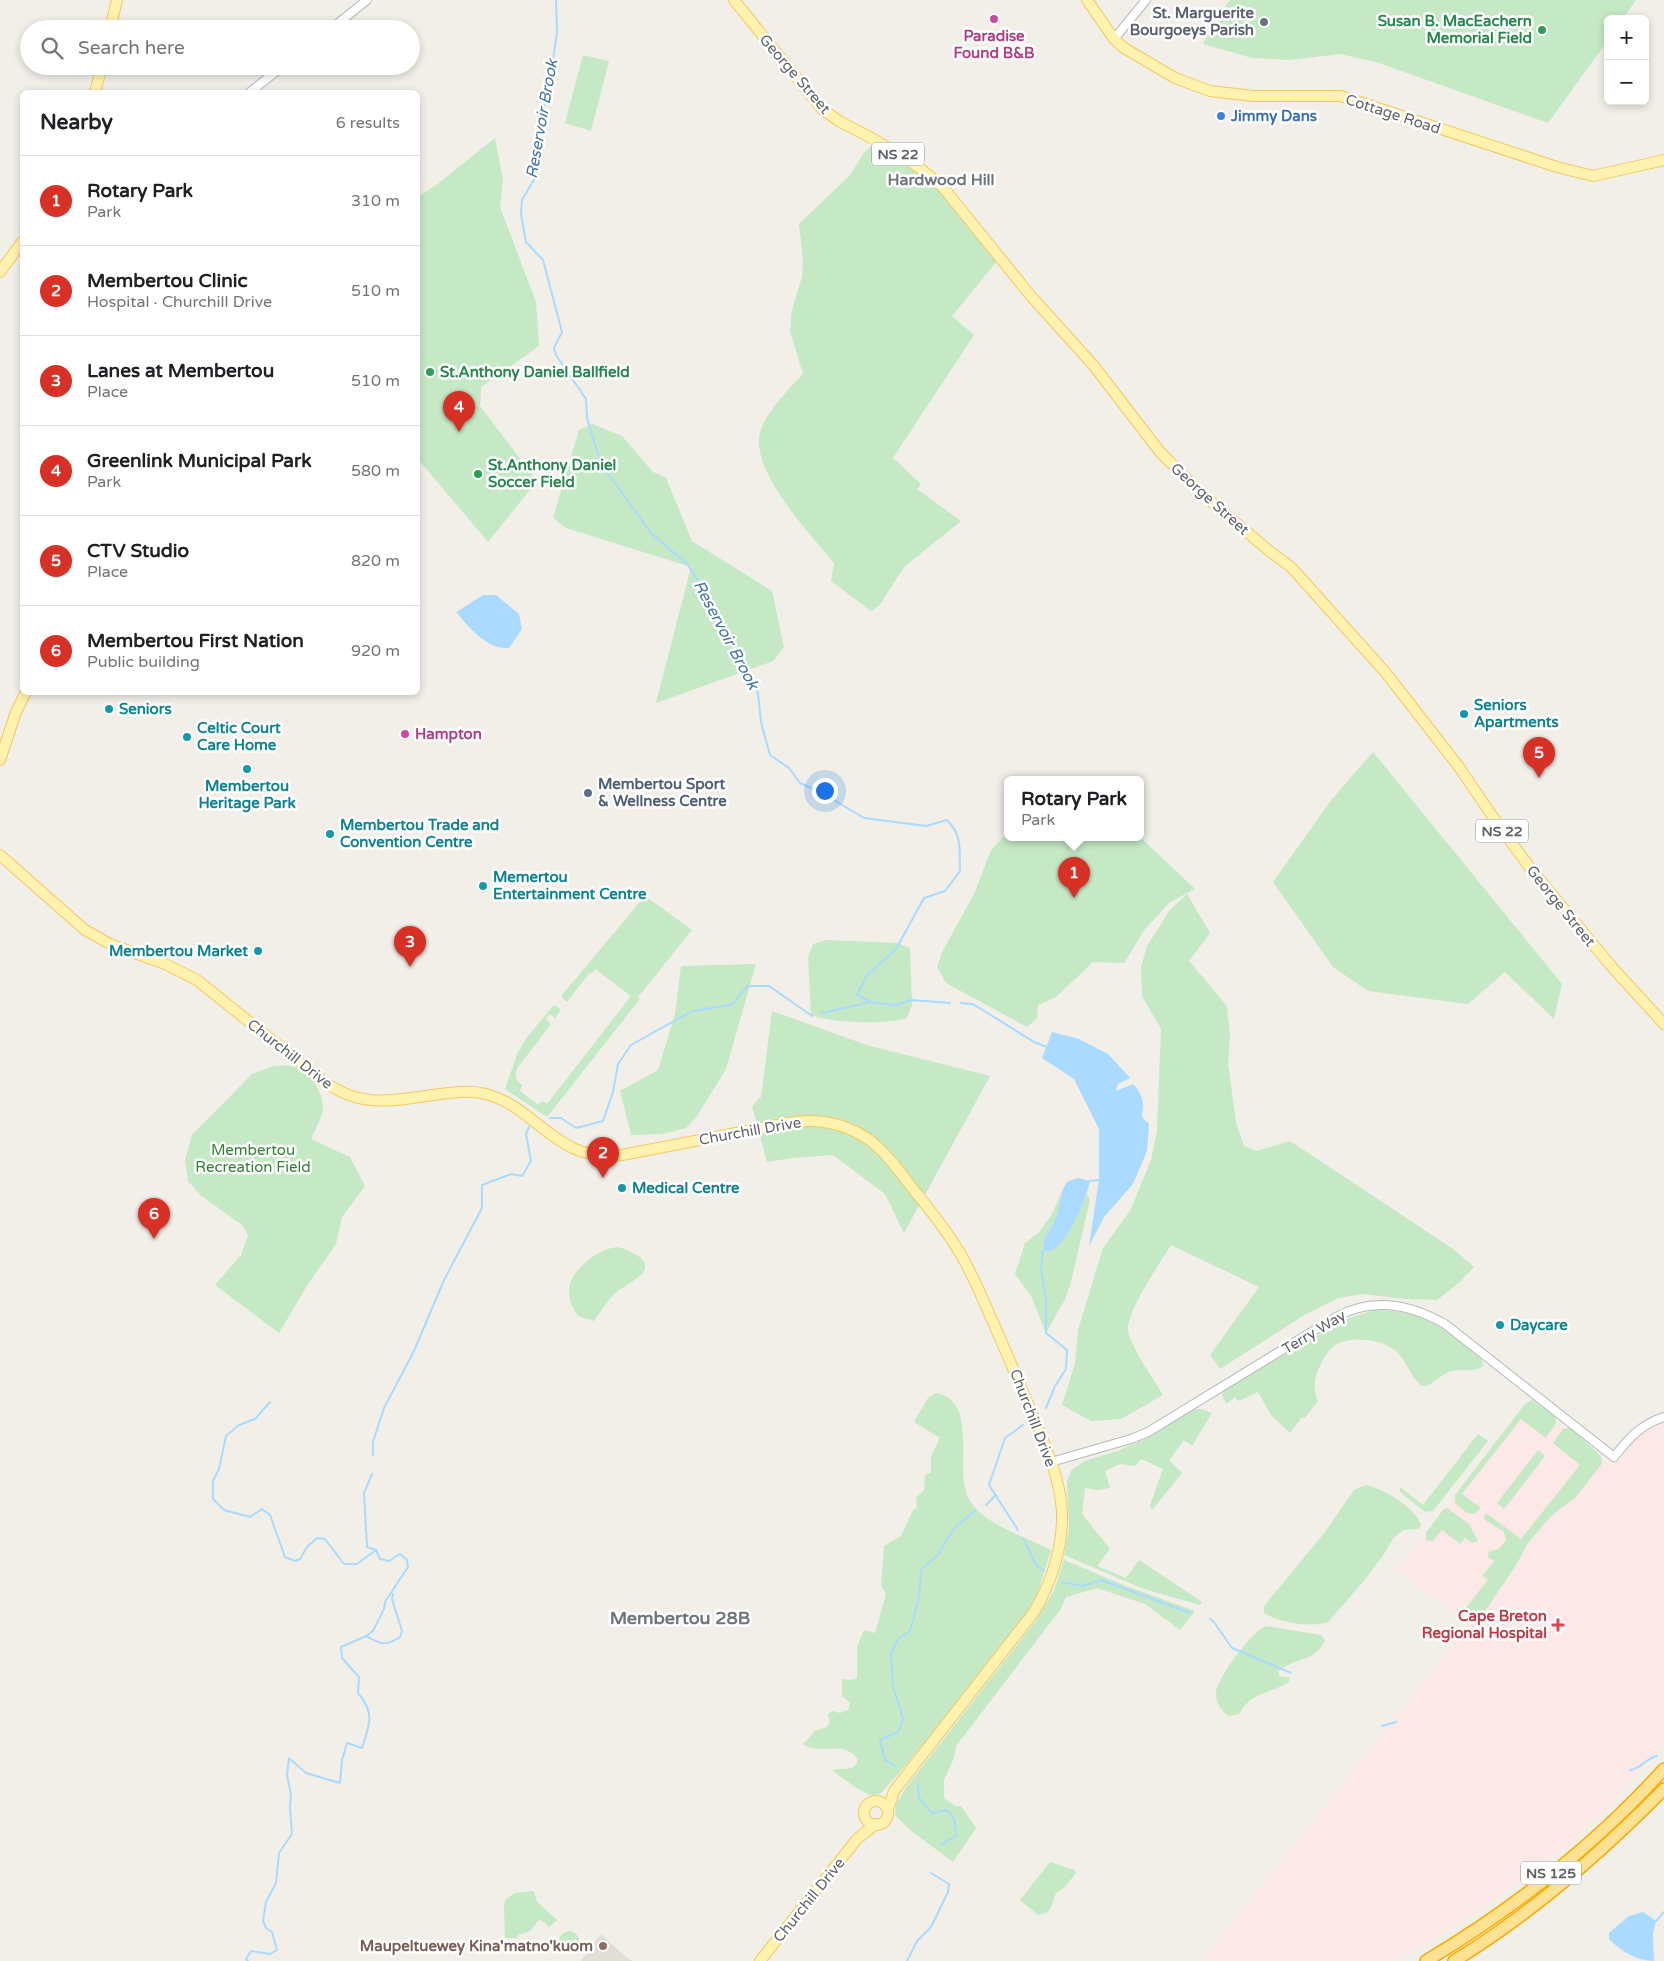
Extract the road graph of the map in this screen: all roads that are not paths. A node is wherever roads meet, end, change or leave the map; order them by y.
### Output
1 (117, 0) edge
2 (367, 0) edge
3 (734, 0) edge
4 (1087, 0) edge
5 (1146, 0) edge
6 (112, 20) edge
7 (342, 20) edge
8 (1114, 39) junction
9 (100, 75) edge
10 (272, 75) edge
11 (96, 90) edge
12 (253, 90) edge
13 (1664, 160) edge
14 (20, 245) edge
15 (0, 272) edge
16 (24, 695) edge
17 (0, 760) edge
18 (0, 855) edge
19 (1664, 1024) edge
20 (1664, 1417) edge
21 (1051, 1462) junction
22 (1664, 1769) edge
23 (1664, 1789) edge
24 (894, 1791) junction
25 (877, 1801) junction
26 (888, 1810) junction
27 (871, 1822) junction
28 (760, 1961) edge
29 (1426, 1961) edge
30 (1454, 1961) edge

1 - 6 main road
2 - 7 street
3 - 19 main road, George Street / NS 22
4 - 8 main road, Cottage Road
5 - 8 street
8 - 13 main road, Cottage Road
9 - 11 main road
10 - 12 street
14 - 15 main road
16 - 17 main road
18 - 21 main road, Churchill Drive
20 - 21 street, Terry Way
21 - 24 main road, Churchill Drive
22 - 29 highway, NS 125
23 - 30 highway, NS 125
24 - 25 main road, Churchill Drive
24 - 26 main road, Churchill Drive
25 - 26 main road
25 - 27 main road
26 - 27 main road
27 - 28 main road, Churchill Drive

